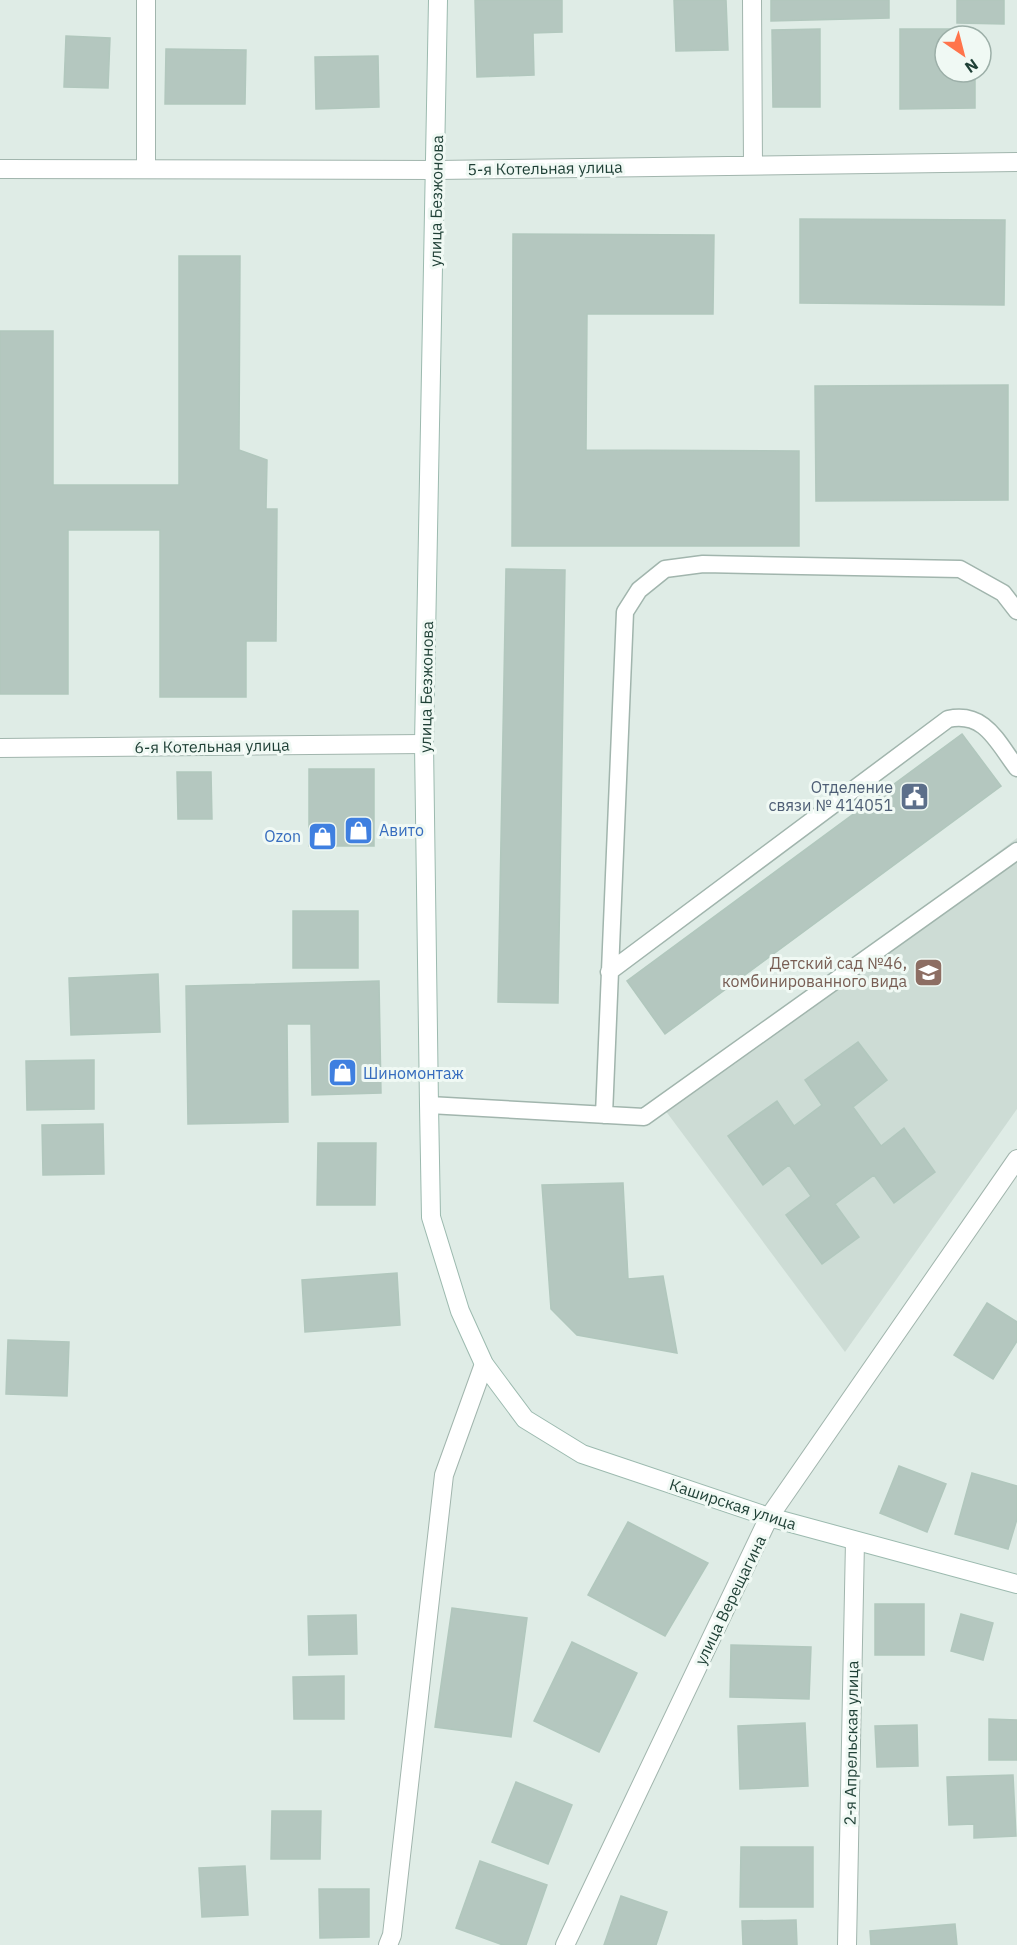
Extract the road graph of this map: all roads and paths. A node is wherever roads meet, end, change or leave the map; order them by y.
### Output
1 (146, 0) edge
2 (438, 0) edge
3 (752, 0) edge
4 (1017, 162) edge
5 (753, 165) junction
6 (0, 169) edge
7 (146, 169) junction
8 (437, 170) junction
9 (1017, 611) edge
10 (424, 744) junction
11 (0, 748) edge
12 (1017, 768) edge
13 (1017, 851) edge
14 (609, 972) junction
15 (429, 1105) junction
16 (603, 1115) junction
17 (1017, 1159) edge
18 (484, 1364) junction
19 (769, 1517) junction
20 (855, 1541) junction
21 (1017, 1584) edge
22 (388, 1945) edge
23 (565, 1945) edge
24 (847, 1945) edge

1 - 7 street
2 - 8 street, улица Безжонова
3 - 5 street
4 - 5 street, 5-я Котельная улица
5 - 8 street, 5-я Котельная улица
6 - 7 street, 5-я Котельная улица
7 - 8 street, 5-я Котельная улица
8 - 10 street, улица Безжонова
9 - 14 lane
10 - 11 street, 6-я Котельная улица
10 - 15 street, улица Безжонова
12 - 14 lane
13 - 16 lane
14 - 16 lane
15 - 16 lane
15 - 18 street, улица Безжонова
17 - 19 street, улица Верещагина
18 - 19 street, Каширская улица
18 - 22 street
19 - 20 street, Каширская улица
19 - 23 street, улица Верещагина
20 - 21 street, Каширская улица
20 - 24 street, 2-я Апрельская улица

